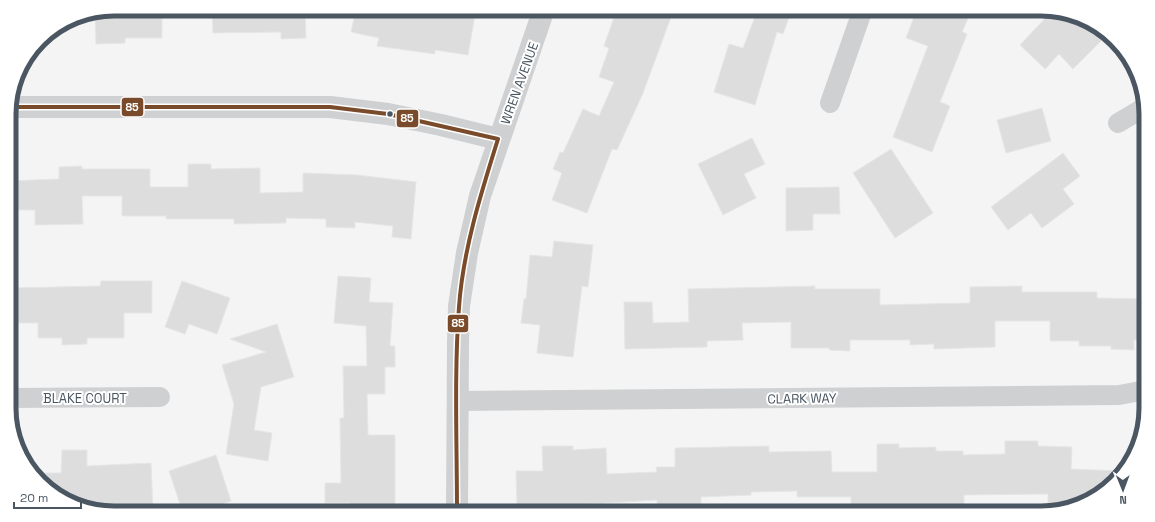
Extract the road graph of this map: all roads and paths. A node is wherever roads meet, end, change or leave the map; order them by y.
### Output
1 (542, 16) edge
2 (861, 16) edge
3 (830, 103) dead end
4 (16, 107) edge
5 (1139, 111) edge
6 (1118, 123) dead end
7 (498, 140) junction
8 (1139, 392) edge
9 (160, 397) dead end
10 (16, 398) edge
11 (457, 401) junction
12 (458, 506) edge

1 - 7 street, WREN AVENUE
2 - 3 street
4 - 7 street
5 - 6 street
7 - 11 street, WREN AVENUE
8 - 11 street, CLARK WAY
9 - 10 street, BLAKE COURT
11 - 12 street, WREN AVENUE

